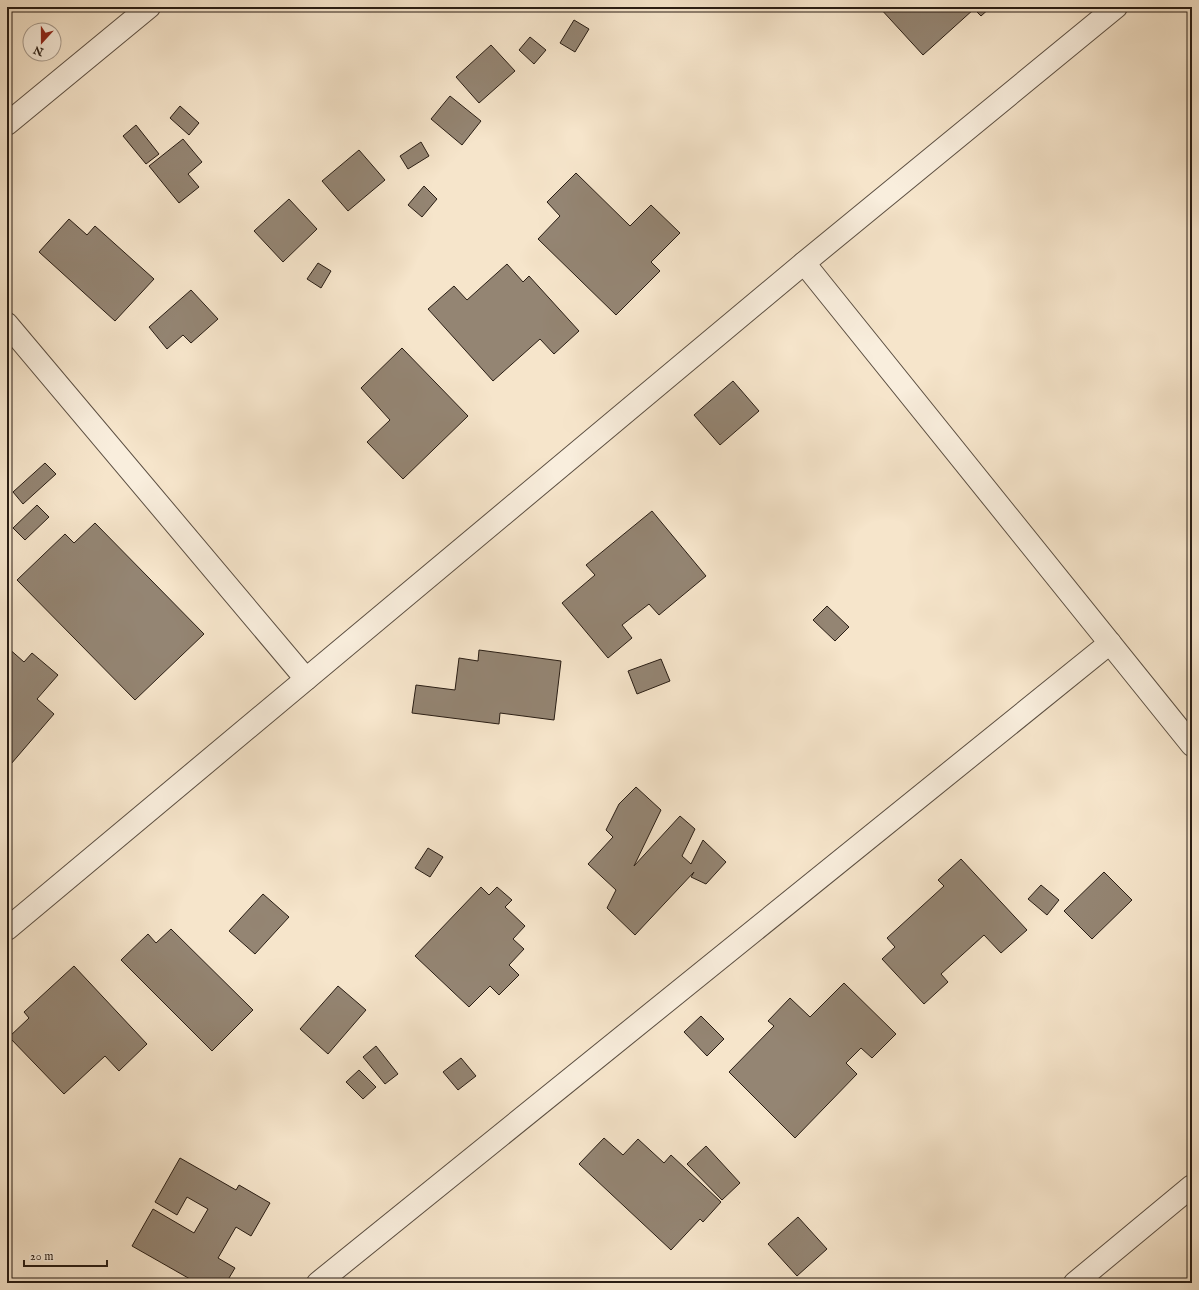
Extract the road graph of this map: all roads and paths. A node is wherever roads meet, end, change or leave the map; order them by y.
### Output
1 (148, 7) edge
2 (1116, 7) edge
3 (7, 124) edge
4 (804, 264) junction
5 (7, 324) edge
6 (1110, 643) junction
7 (306, 679) junction
8 (1192, 744) edge
9 (7, 929) edge
10 (1192, 1186) edge
11 (318, 1283) edge
12 (1075, 1283) edge

1 - 3 street
2 - 4 street
4 - 6 street
4 - 7 street
5 - 7 street
6 - 8 street
6 - 11 street
7 - 9 street
10 - 12 street

